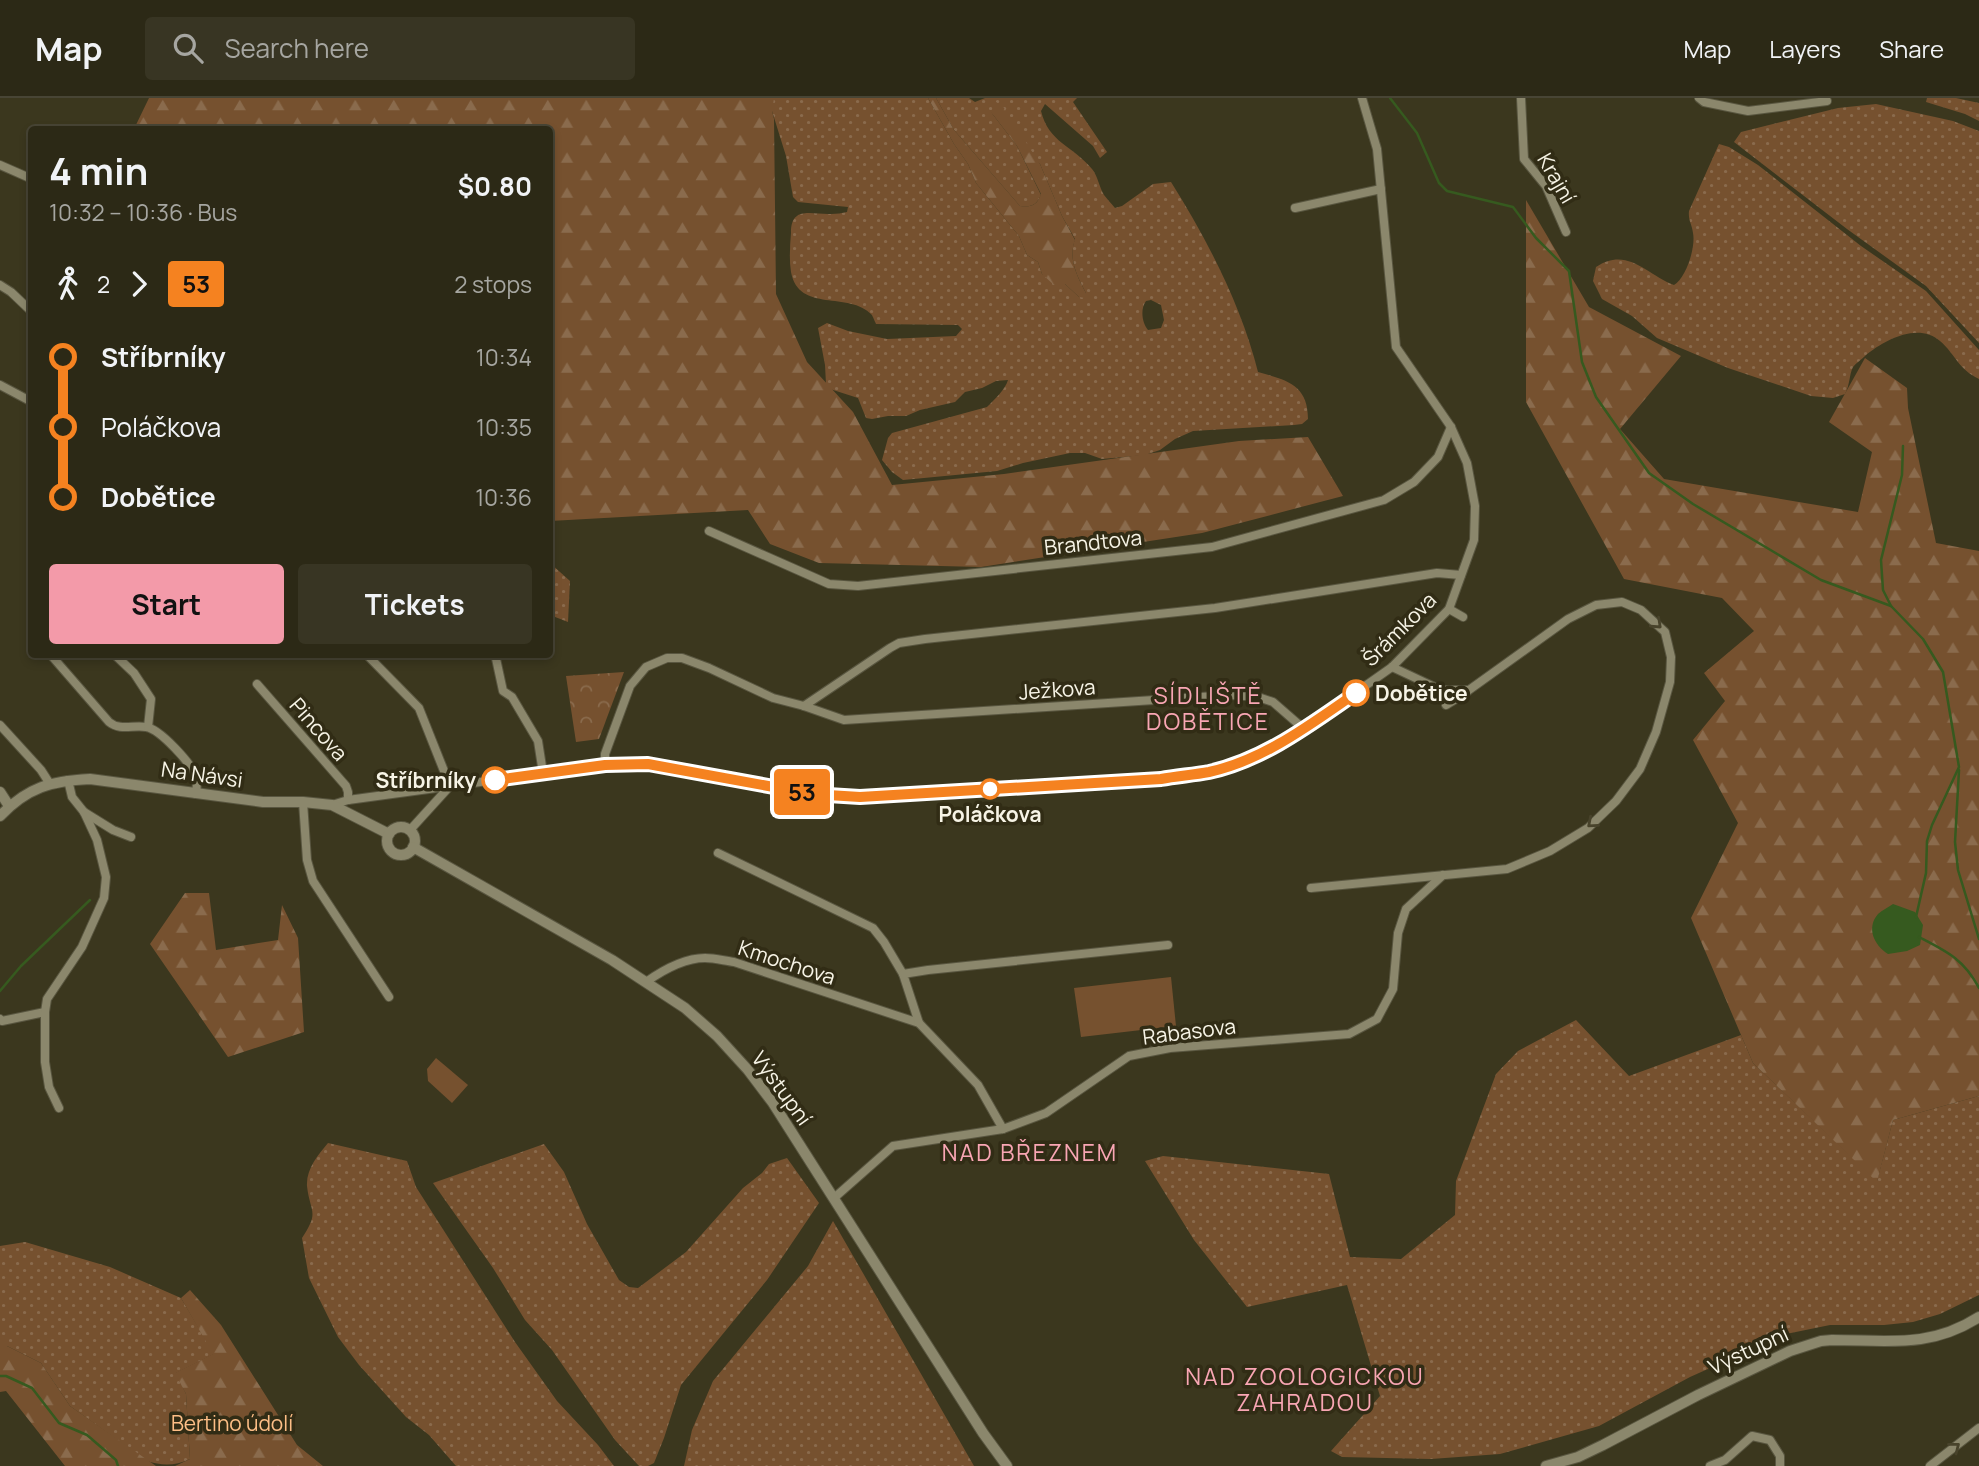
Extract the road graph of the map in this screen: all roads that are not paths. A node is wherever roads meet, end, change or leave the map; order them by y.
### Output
1 (1362, 98) edge
2 (1521, 98) edge
3 (1699, 98) edge
4 (1827, 101) dead end
5 (0, 165) edge
6 (28, 177) edge
7 (1381, 189) junction
8 (1295, 208) dead end
9 (1566, 232) dead end
10 (0, 285) edge
11 (28, 308) edge
12 (0, 385) edge
13 (28, 400) edge
14 (1451, 427) junction
15 (709, 531) dead end
16 (1461, 575) junction
17 (1449, 609) junction
18 (1463, 617) dead end
19 (53, 658) edge
20 (118, 658) edge
21 (370, 658) edge
22 (496, 658) edge
23 (1392, 667) junction
24 (257, 684) dead end
25 (1469, 690) junction
26 (804, 705) junction
27 (1446, 705) dead end
28 (0, 725) edge
29 (148, 727) junction
30 (1304, 729) junction
31 (605, 765) junction
32 (543, 773) junction
33 (68, 780) junction
34 (50, 784) junction
35 (450, 786) junction
36 (0, 792) edge
37 (196, 794) junction
38 (348, 800) junction
39 (303, 802) junction
40 (332, 805) junction
41 (9, 806) junction
42 (84, 812) junction
43 (0, 816) edge
44 (410, 830) junction
45 (389, 834) junction
46 (131, 837) dead end
47 (414, 847) junction
48 (718, 853) dead end
49 (1443, 875) junction
50 (1311, 888) dead end
51 (1168, 945) dead end
52 (903, 974) junction
53 (646, 982) junction
54 (389, 997) dead end
55 (45, 1012) junction
56 (0, 1019) edge
57 (919, 1023) junction
58 (59, 1108) dead end
59 (1003, 1129) junction
60 (834, 1198) junction
61 (1979, 1317) edge
62 (1979, 1428) edge
63 (1007, 1466) edge
64 (1546, 1466) edge
65 (1710, 1466) edge
66 (1780, 1466) edge
67 (1930, 1466) edge

1 - 7 street, Šrámkova
2 - 9 street, Krajní
3 - 4 street
5 - 6 street
7 - 8 street
7 - 14 street, Šrámkova
10 - 11 street
12 - 13 street
14 - 15 street, Brandtova
14 - 16 street, Šrámkova
16 - 17 street, Šrámkova
16 - 26 street
17 - 18 street
17 - 23 street, Šrámkova
19 - 29 street
20 - 29 street
21 - 35 street
22 - 32 street
23 - 25 street
23 - 30 street, Šrámkova
24 - 38 street, Pincova
25 - 27 street
25 -> 49 street
26 - 30 street, Ježkova
26 - 31 street
28 - 34 street
29 - 37 street
30 - 31 street, Šrámkova
31 - 32 street, Šrámkova
32 - 35 street, Šrámkova
33 - 34 street, Na Návsi
33 - 37 street, Na Návsi
33 - 42 street
34 - 41 street, Na Návsi
35 - 38 street, Šrámkova
35 - 44 street
36 - 41 street
37 - 39 street, Na Návsi
38 - 40 street, Šrámkova
39 - 40 street, Na Návsi
39 - 54 street
40 - 45 street, Na Návsi
41 - 43 street, Na Návsi
42 - 46 street
42 - 55 street
44 - 45 street
44 - 47 street
45 - 47 street
47 - 53 street, Výstupní
48 - 52 street, Kmochova
49 - 50 street
49 - 59 street, Rabasova
51 - 52 street
52 - 57 street, Kmochova
53 - 57 street, Kmochova
53 - 60 street, Výstupní
55 - 56 street
55 - 58 street
57 - 59 street, Kmochova
59 - 60 street, Rabasova
60 - 63 street, Výstupní
61 - 64 street, Výstupní
67 -> 62 street
65 - 66 street

